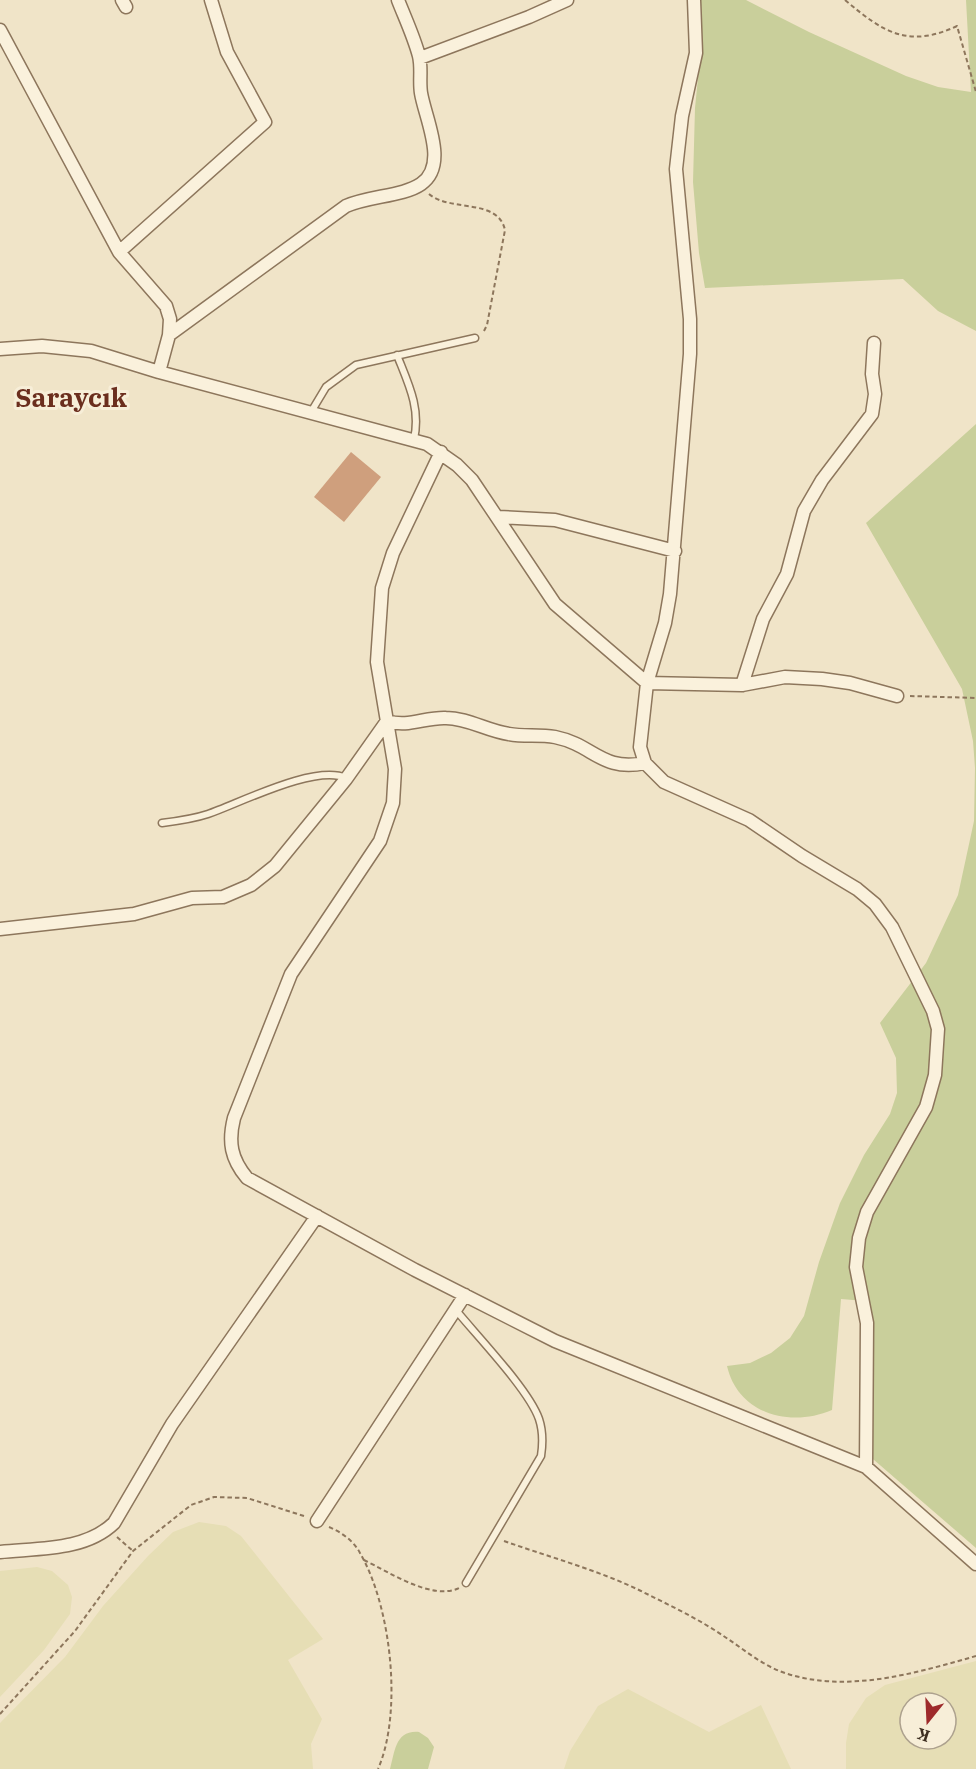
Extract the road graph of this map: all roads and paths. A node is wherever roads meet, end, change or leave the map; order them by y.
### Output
1 (211, 0) edge
2 (398, 0) edge
3 (567, 0) edge
4 (694, 0) edge
5 (845, 0) edge
6 (0, 30) edge
7 (420, 58) junction
8 (976, 92) edge
9 (421, 184) junction
10 (119, 252) junction
11 (169, 335) junction
12 (476, 338) joint
13 (874, 343) dead end
14 (0, 349) edge
15 (397, 355) junction
16 (159, 372) junction
17 (311, 411) junction
18 (414, 439) junction
19 (441, 452) junction
20 (498, 517) junction
21 (675, 551) junction
22 (647, 683) junction
23 (742, 685) junction
24 (897, 696) joint
25 (976, 698) edge
26 (387, 722) junction
27 (645, 763) junction
28 (346, 779) junction
29 (162, 823) dead end
30 (0, 929) edge
31 (317, 1216) junction
32 (465, 1295) junction
33 (455, 1309) junction
34 (866, 1467) junction
35 (317, 1521) junction
36 (108, 1529) junction
37 (494, 1538) junction
38 (133, 1551) junction
39 (0, 1552) edge
40 (364, 1560) junction
41 (976, 1564) edge
42 (466, 1583) joint
43 (976, 1656) edge
44 (0, 1714) edge
45 (378, 1769) edge

1 - 10 street
2 - 7 street
3 - 7 street
4 - 21 street
5 - 8 path
6 - 10 street
7 - 9 street
9 - 11 street
9 - 12 path
10 - 11 street
11 - 16 street
12 - 15 lane
13 - 23 street
14 - 16 street
15 - 17 lane
15 - 18 lane
16 - 17 street
17 - 18 street
18 - 19 street
19 - 20 street
19 - 26 street
20 - 21 street
20 - 22 street
21 - 22 street
22 - 23 street
22 - 27 street
23 - 24 street
24 - 25 path
26 - 27 street
26 - 28 street
26 - 31 street
27 - 34 street
28 - 29 lane
28 - 30 street
31 - 32 street
31 - 36 street
32 - 33 street
32 - 34 street
33 - 35 street
33 - 37 lane
34 - 41 street
35 - 38 path
35 - 40 path
36 - 38 path
36 - 39 street
37 - 42 lane
37 - 43 path
38 - 44 path
40 - 42 path
40 - 45 path

